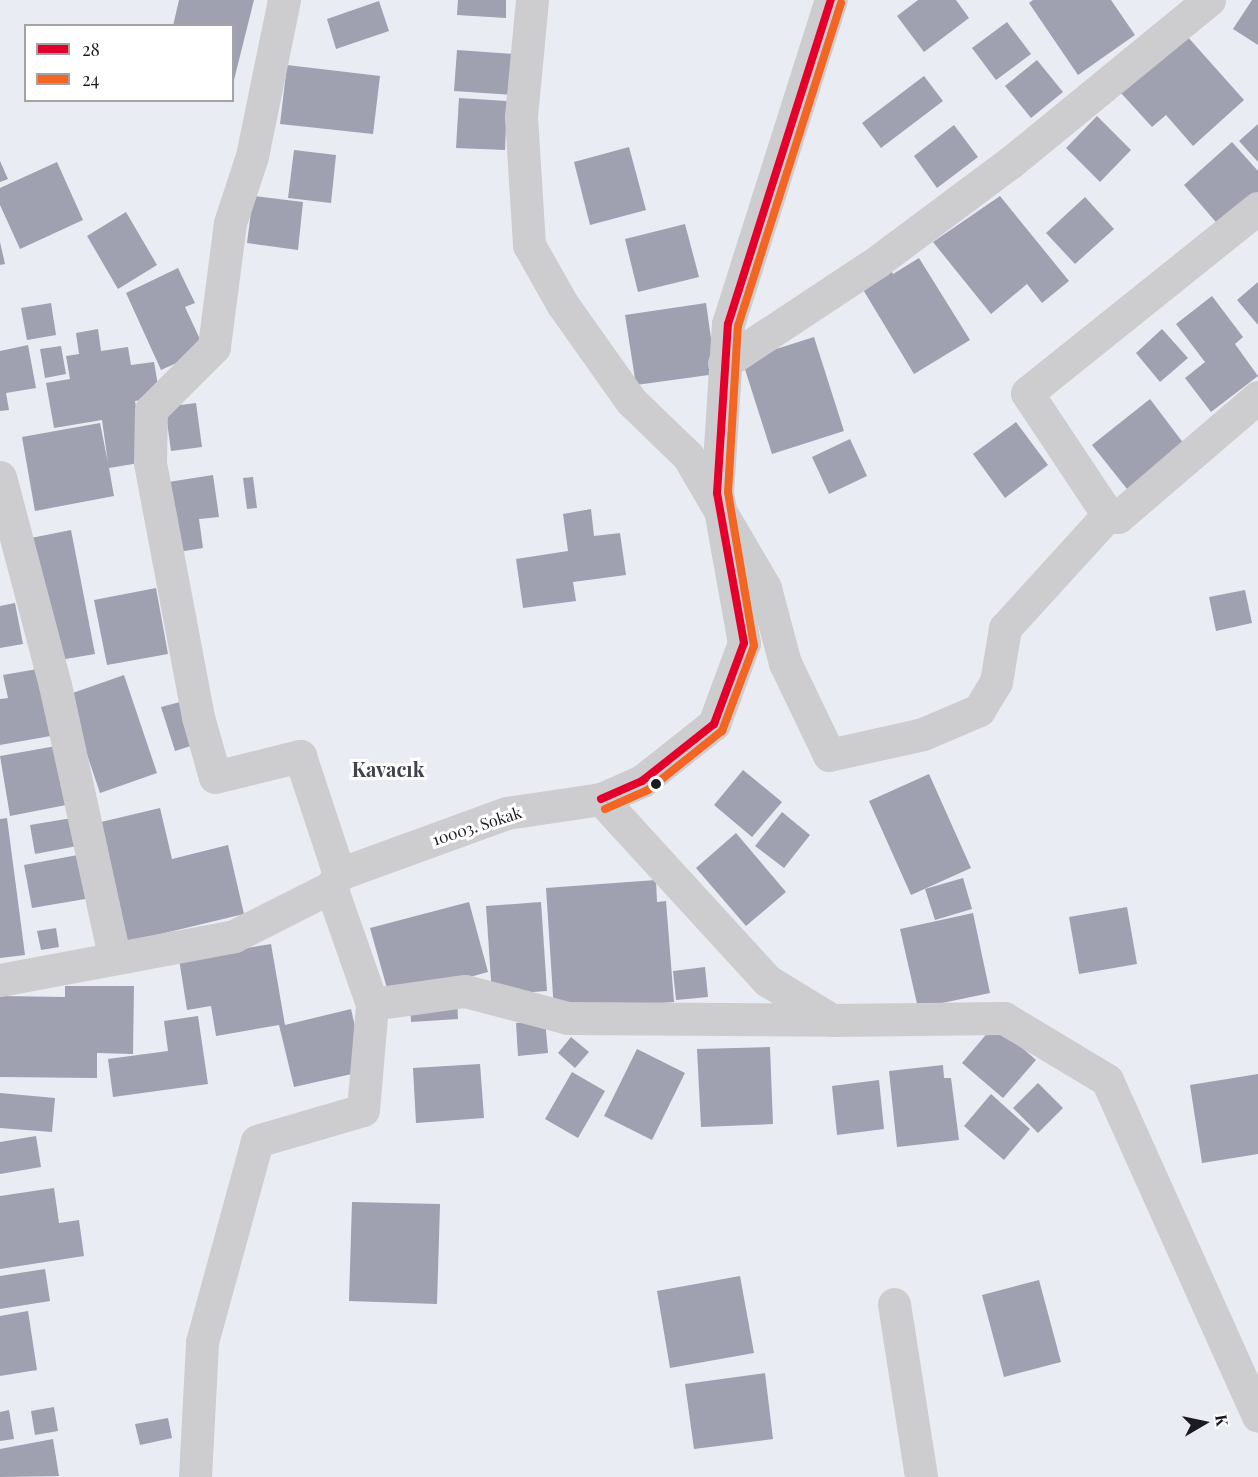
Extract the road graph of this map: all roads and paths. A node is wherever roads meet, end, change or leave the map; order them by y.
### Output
1 (284, 0) edge
2 (532, 0) edge
3 (831, 0) edge
4 (1209, 0) edge
5 (1258, 208) edge
6 (724, 363) junction
7 (1258, 397) edge
8 (0, 477) edge
9 (1108, 515) junction
10 (722, 518) junction
11 (601, 799) junction
12 (335, 880) junction
13 (114, 955) junction
14 (0, 980) edge
15 (372, 1004) junction
16 (832, 1020) junction
17 (894, 1304) dead end
18 (1258, 1416) edge
19 (195, 1477) edge
20 (921, 1477) edge

1 - 12 street
2 - 10 street
3 - 6 street, 10003. Sokak
4 - 6 street
5 - 9 street
6 - 10 street, 10003. Sokak
7 - 9 street
8 - 13 street
9 - 10 street
10 - 11 street, 10003. Sokak
11 - 12 street, 10003. Sokak
11 - 16 street
12 - 13 street, 10003. Sokak
12 - 15 street
13 - 14 street, 10003. Sokak
15 - 16 street
15 - 19 street
16 - 18 street
17 - 20 street

